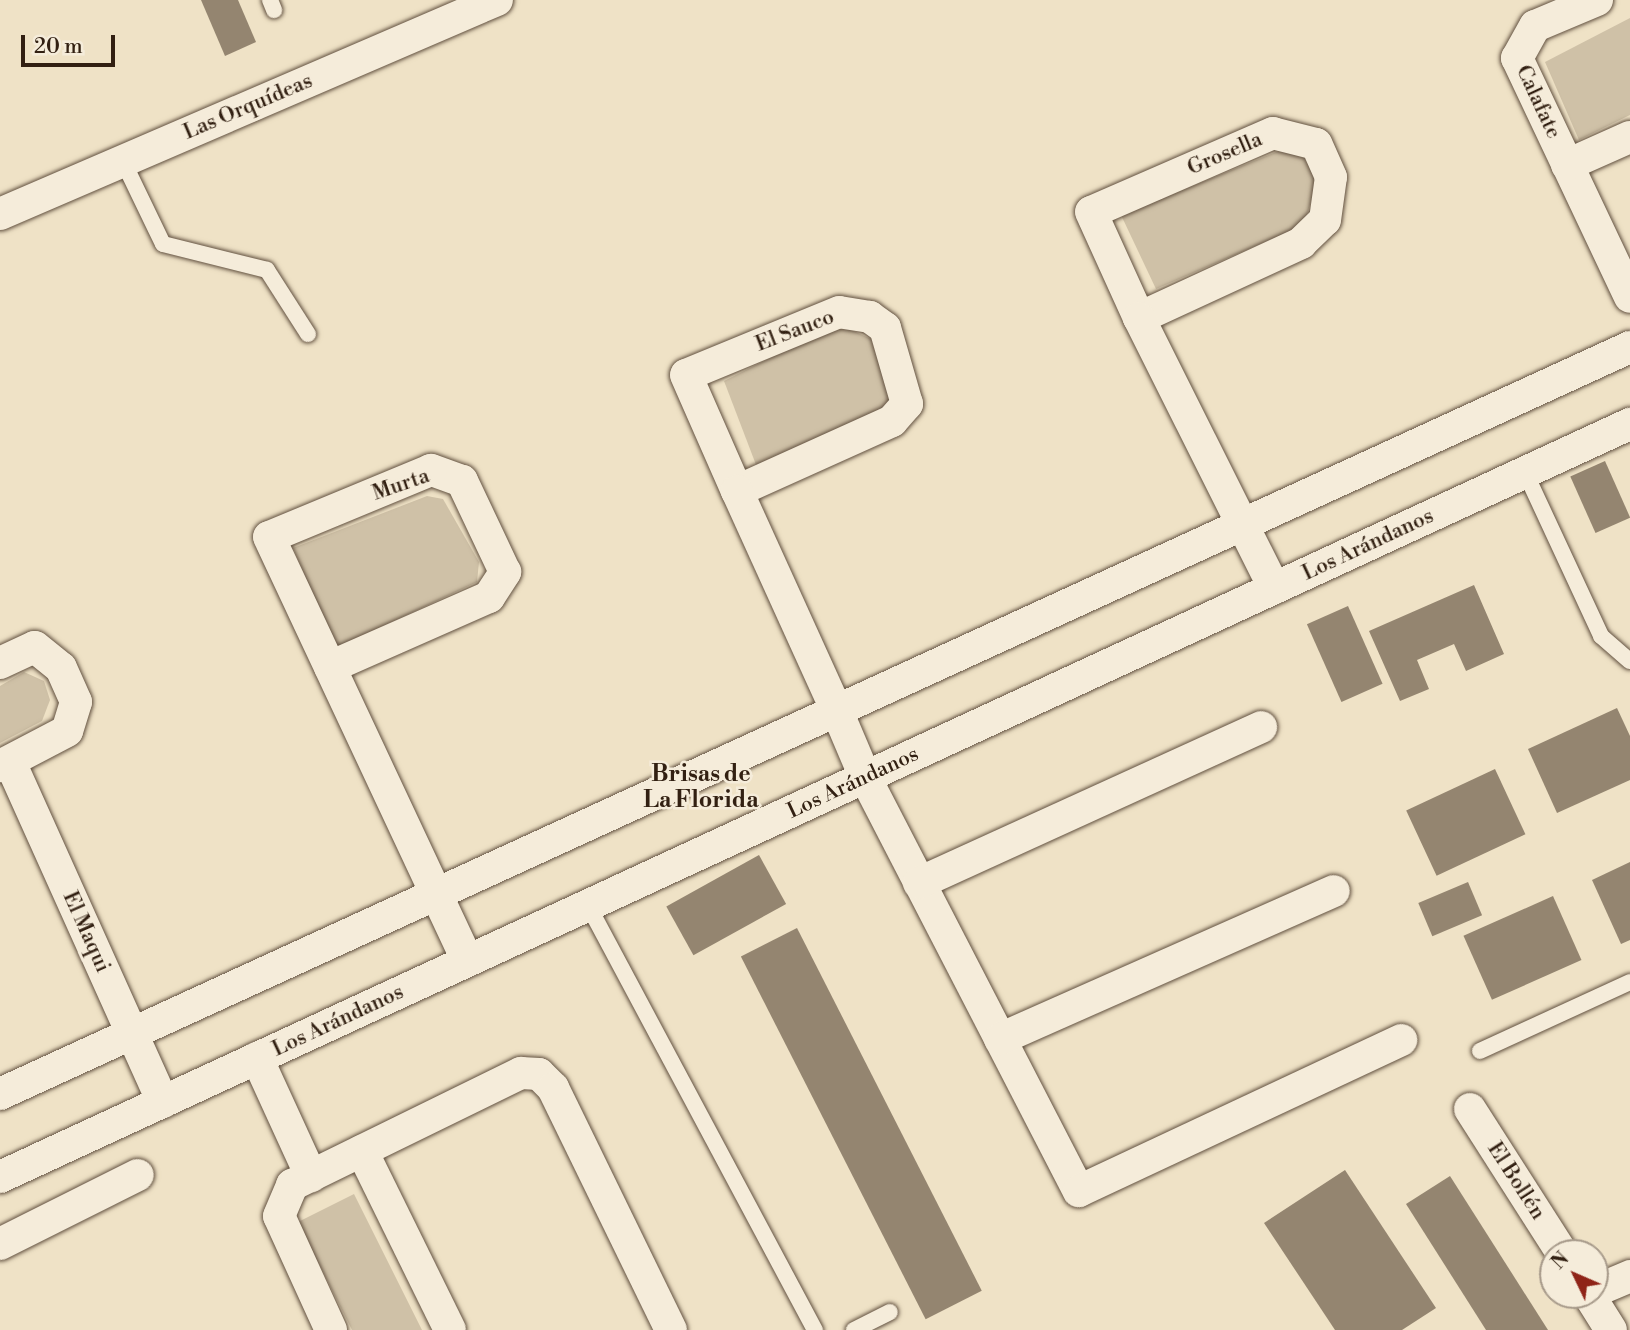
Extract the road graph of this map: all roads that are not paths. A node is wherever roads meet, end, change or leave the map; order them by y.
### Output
1 (497, 0) edge
2 (1597, 0) edge
3 (1630, 137) edge
4 (122, 161) junction
5 (1567, 165) junction
6 (0, 214) edge
7 (1630, 297) edge
8 (1139, 318) junction
9 (308, 334) dead end
10 (1630, 347) edge
11 (1630, 424) edge
12 (1525, 472) junction
13 (737, 491) junction
14 (1244, 524) junction
15 (1274, 588) junction
16 (1630, 662) edge
17 (0, 663) edge
18 (330, 667) junction
19 (836, 710) junction
20 (1261, 727) dead end
21 (5, 764) edge
22 (865, 777) junction
23 (919, 883) junction
24 (1335, 891) dead end
25 (434, 895) junction
26 (588, 905) junction
27 (468, 961) junction
28 (1630, 982) edge
29 (131, 1034) junction
30 (1000, 1040) junction
31 (1402, 1040) dead end
32 (1480, 1051) dead end
33 (257, 1058) junction
34 (0, 1094) edge
35 (163, 1102) junction
36 (1469, 1109) dead end
37 (362, 1151) junction
38 (138, 1175) dead end
39 (310, 1176) junction
40 (0, 1177) edge
41 (1553, 1239) edge
42 (0, 1244) edge
43 (1630, 1276) edge
44 (1609, 1285) edge
45 (1598, 1309) edge
46 (890, 1312) dead end
47 (331, 1330) edge
48 (450, 1330) edge
49 (671, 1330) edge
50 (815, 1330) edge
51 (854, 1330) edge
52 (1611, 1330) edge

1 - 4 street, Las Orquídeas
2 - 5 street, Calafate
3 - 5 street, Calafate
4 - 6 street, Las Orquídeas
4 - 9 lane
5 - 7 street, Calafate
8 - 8 street, Grosella
8 - 14 street, Grosella
10 - 14 street
11 - 12 street, Los Arándanos
12 - 15 street, Los Arándanos
12 - 16 lane
13 - 13 street, El Sauco
13 - 19 street, El Sauco
14 - 15 street, Grosella
14 - 19 street
15 - 22 street, Los Arándanos
17 - 21 street, El Maqui
18 - 18 street, Murta
18 - 25 street, Murta
19 - 22 street, El Sauco
19 - 25 street
20 - 23 street
21 - 29 street, El Maqui
22 - 23 street, El Sauco
22 - 26 street, Los Arándanos
23 - 30 street, El Sauco
24 - 30 street
25 - 27 street, Murta
25 - 29 street
26 - 27 street, Los Arándanos
26 - 50 lane
27 - 33 street, Los Arándanos
28 - 32 lane
29 - 34 street
29 - 35 street, El Maqui
30 - 31 street, El Sauco
33 - 35 street, Los Arándanos
33 - 39 street
35 - 40 street, Los Arándanos
36 - 41 street, El Bollén
37 - 39 street
37 - 48 street
37 - 49 street
38 - 42 street
39 - 47 street
43 - 44 street
45 - 52 street
46 - 51 lane

